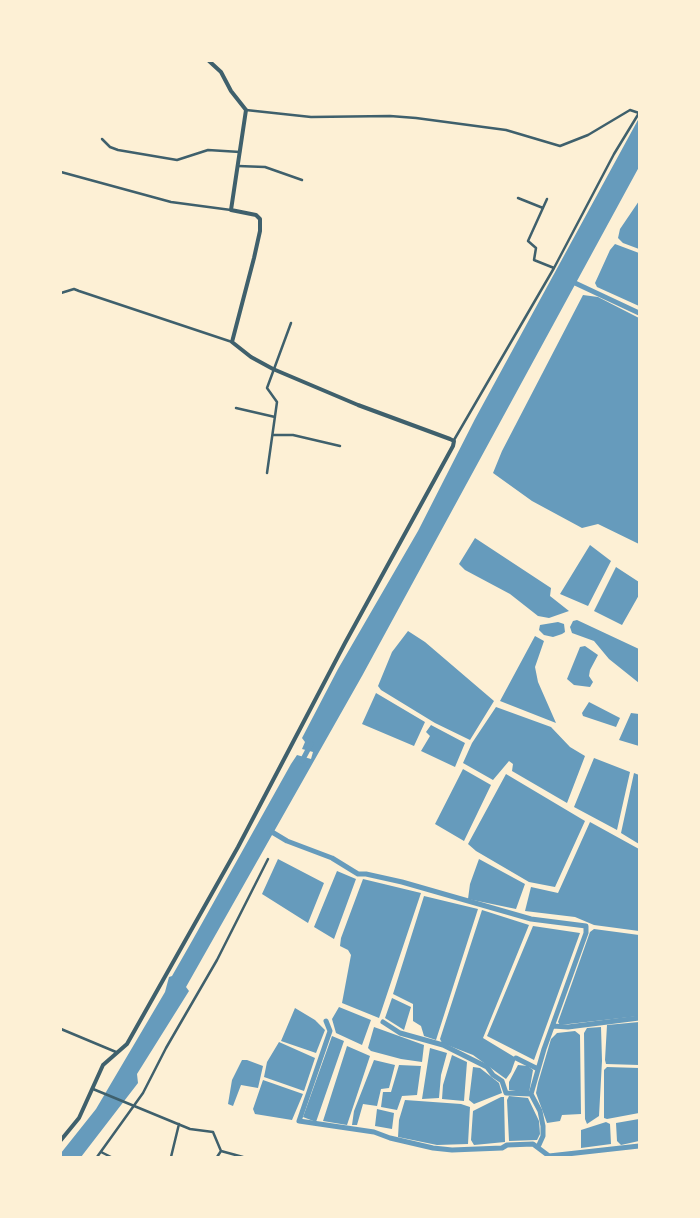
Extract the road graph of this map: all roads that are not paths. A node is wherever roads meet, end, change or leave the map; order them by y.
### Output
1 (209, 61) edge
2 (246, 110) junction
3 (639, 113) edge
4 (102, 139) dead end
5 (240, 152) junction
6 (238, 166) junction
7 (61, 172) edge
8 (302, 180) dead end
9 (518, 198) dead end
10 (547, 199) dead end
11 (543, 208) junction
12 (231, 210) junction
13 (554, 268) junction
14 (61, 293) edge
15 (291, 323) dead end
16 (232, 342) junction
17 (273, 369) junction
18 (236, 408) dead end
19 (275, 417) junction
20 (272, 435) junction
21 (454, 442) junction
22 (340, 446) dead end
23 (267, 473) dead end
24 (268, 859) dead end
25 (61, 1029) edge
26 (116, 1052) junction
27 (92, 1088) junction
28 (133, 1106) junction
29 (179, 1124) junction
30 (61, 1140) edge
31 (221, 1151) junction
32 (101, 1152) junction
33 (97, 1157) edge
34 (111, 1157) edge
35 (172, 1157) edge
36 (217, 1157) edge
37 (243, 1157) edge

1 - 2 street
2 - 3 street
2 - 5 street
3 - 13 street
4 - 5 street
5 - 6 street
6 - 8 street
6 - 12 street
7 - 12 street
9 - 11 street
10 - 11 street
11 - 13 street
12 - 16 street
13 - 21 street
14 - 16 street
15 - 17 street
16 - 17 street
17 - 19 street
17 - 21 street
18 - 19 street
19 - 20 street
20 - 22 street
20 - 23 street
21 - 26 street
24 - 28 street
25 - 26 street
26 - 27 street
27 - 28 street
27 - 30 street
28 - 29 street
28 - 32 street
29 - 31 street
29 - 35 street
31 - 36 street
31 - 37 street
32 - 33 street
32 - 34 street

